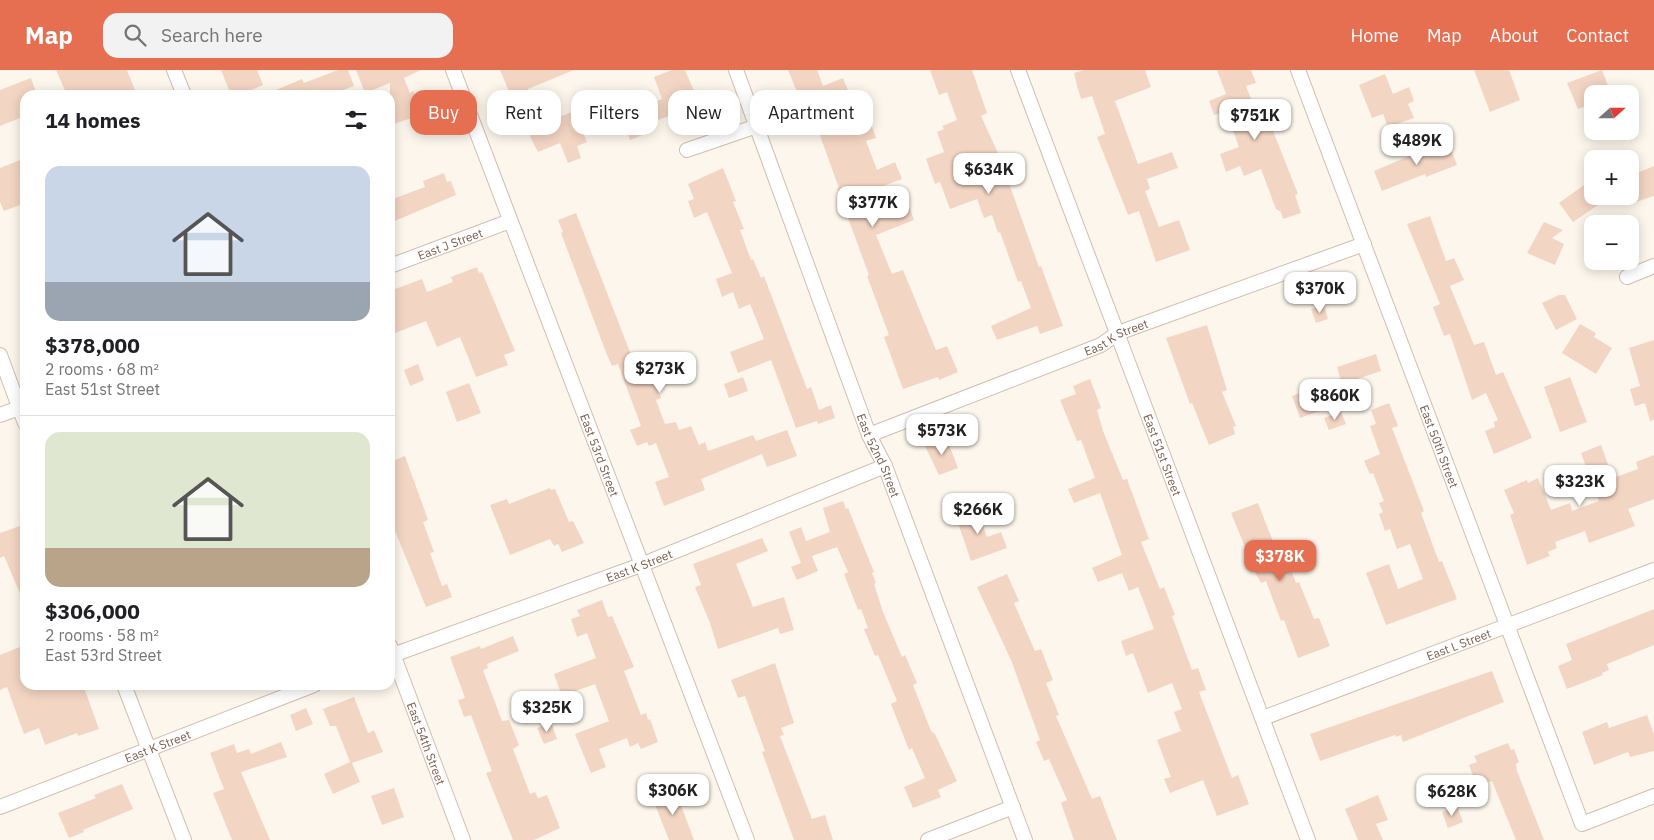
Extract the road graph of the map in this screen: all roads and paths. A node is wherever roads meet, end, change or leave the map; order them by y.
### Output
1 (174, 70) edge
2 (453, 70) edge
3 (736, 70) edge
4 (1018, 70) edge
5 (1298, 70) edge
6 (182, 90) edge
7 (750, 109) edge
8 (750, 128) edge
9 (759, 135) edge
10 (687, 150) dead end
11 (510, 221) junction
12 (1364, 244) junction
13 (395, 264) edge
14 (1654, 266) edge
15 (1627, 277) dead end
16 (1118, 332) junction
17 (0, 355) edge
18 (20, 402) edge
19 (20, 408) edge
20 (0, 415) edge
21 (869, 435) junction
22 (886, 466) junction
23 (641, 565) junction
24 (1654, 570) edge
25 (1507, 626) junction
26 (395, 651) edge
27 (395, 663) edge
28 (126, 690) edge
29 (301, 690) edge
30 (1263, 718) junction
31 (148, 749) junction
32 (1654, 796) edge
33 (0, 807) edge
34 (1013, 807) junction
35 (184, 840) edge
36 (462, 840) edge
37 (747, 840) edge
38 (928, 840) edge
39 (1026, 840) edge
40 (1308, 840) edge

1 - 6 street
2 - 11 street, East 53rd Street
3 - 7 street, East 52nd Street
4 - 16 street, East 51st Street
5 - 12 street, East 50th Street
8 - 10 street
9 - 21 street, East 52nd Street
11 - 13 street, East J Street
11 - 23 street, East 53rd Street
12 - 16 street, East K Street
12 - 25 street, East 50th Street
14 - 15 street
16 - 21 street, East K Street
16 - 30 street, East 51st Street
17 - 18 street
19 - 20 street
21 - 22 street, East 52nd Street
22 - 23 street, East K Street
22 - 34 street, East 52nd Street
23 - 26 street, East K Street
23 - 37 street, East 53rd Street
24 - 25 street, East L Street
25 - 30 street, East L Street
25 - 32 street, East 50th Street
27 - 36 street, East 54th Street
28 - 31 street
29 - 31 street, East K Street
30 - 40 street, East 51st Street
31 - 33 street, East K Street
31 - 35 street
34 - 38 street
34 - 39 street, East 52nd Street

